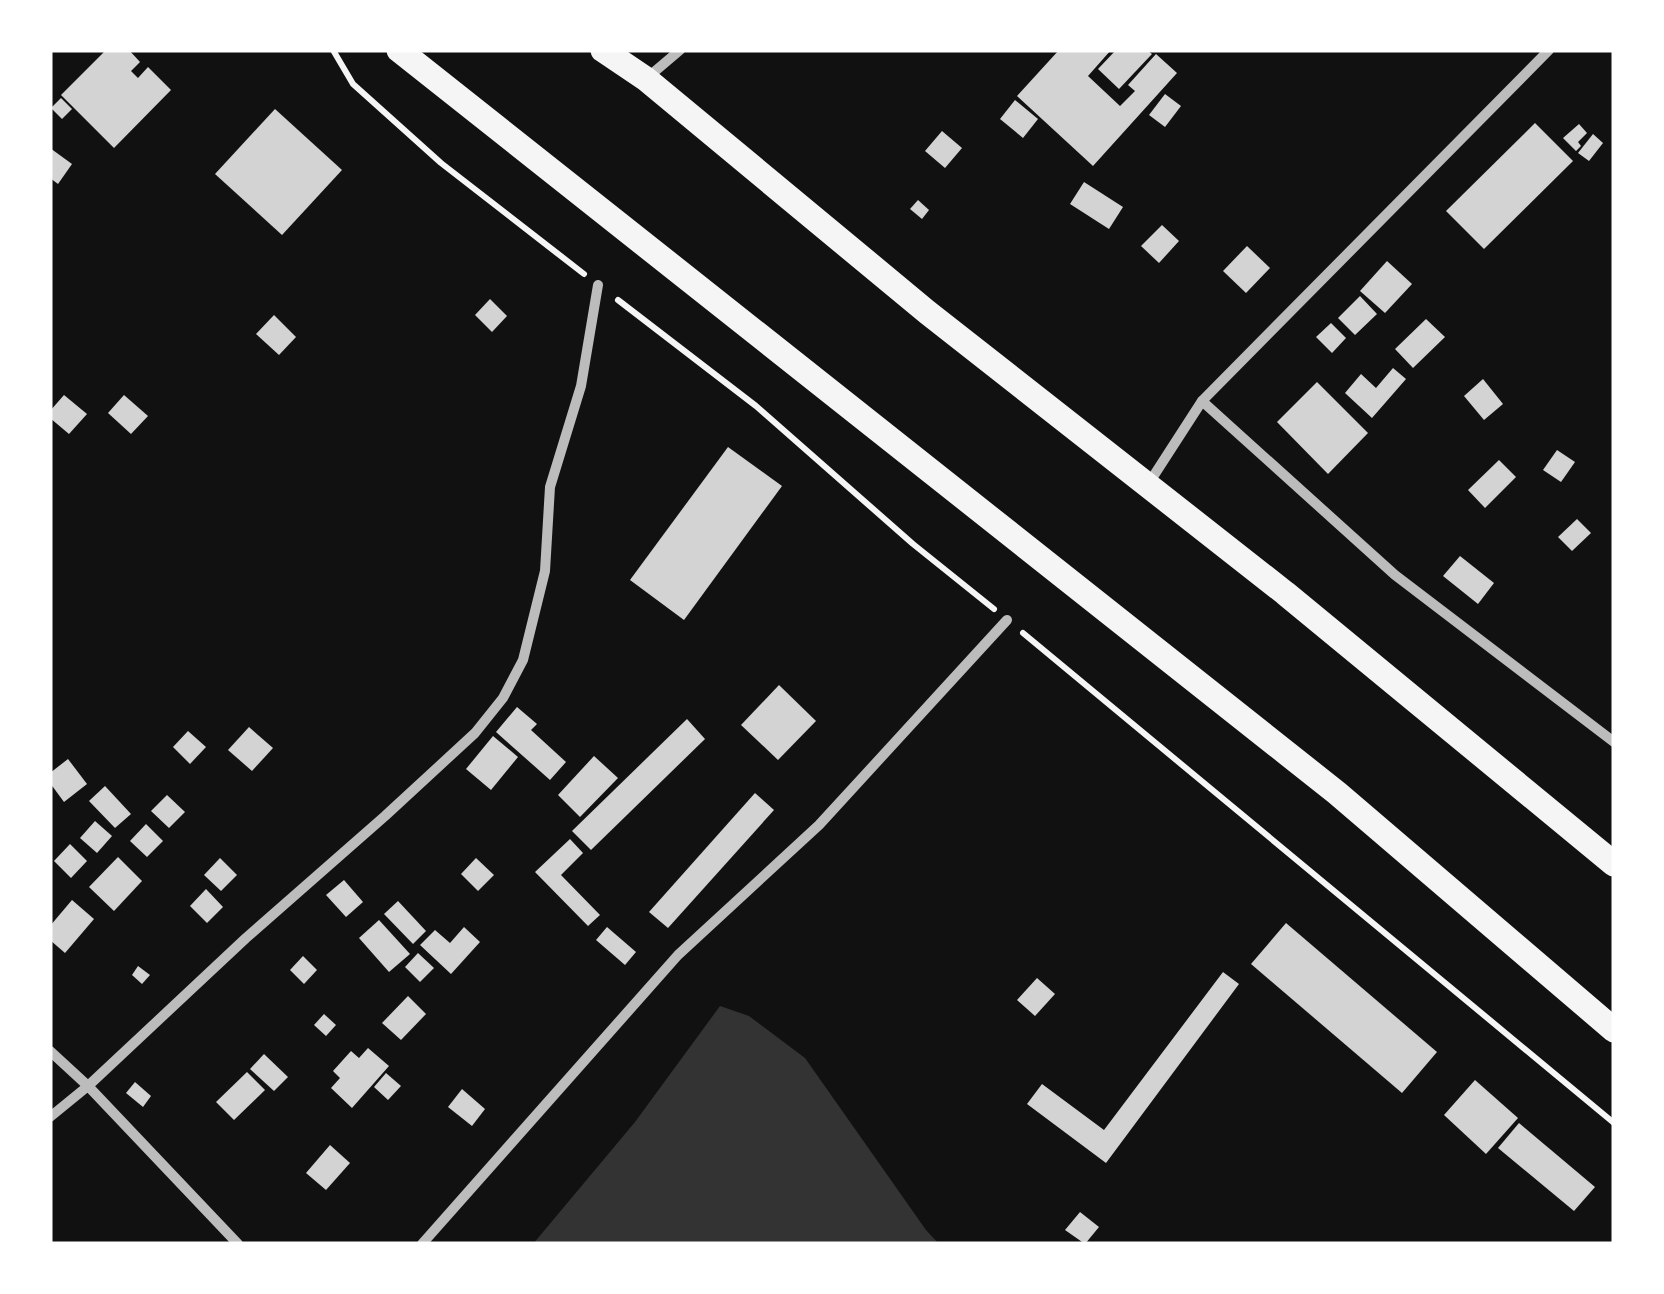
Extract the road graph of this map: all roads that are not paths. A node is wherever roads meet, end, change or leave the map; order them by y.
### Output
1 (399, 50) edge
2 (603, 50) edge
3 (680, 50) edge
4 (1549, 50) edge
5 (646, 79) junction
6 (598, 284) road end
7 (1202, 401) junction
8 (1148, 484) junction
9 (1007, 620) road end
10 (1614, 742) edge
11 (1614, 864) edge
12 (1614, 1030) edge
13 (50, 1051) edge
14 (88, 1086) junction
15 (50, 1117) edge
16 (238, 1244) edge
17 (422, 1244) edge

1 - 12 highway
2 - 5 highway
3 - 5 street
4 - 7 street
5 - 8 highway
6 - 14 street
7 - 8 street
7 - 10 street
8 - 11 highway
9 - 17 street
13 - 14 street
14 - 15 street
14 - 16 street

